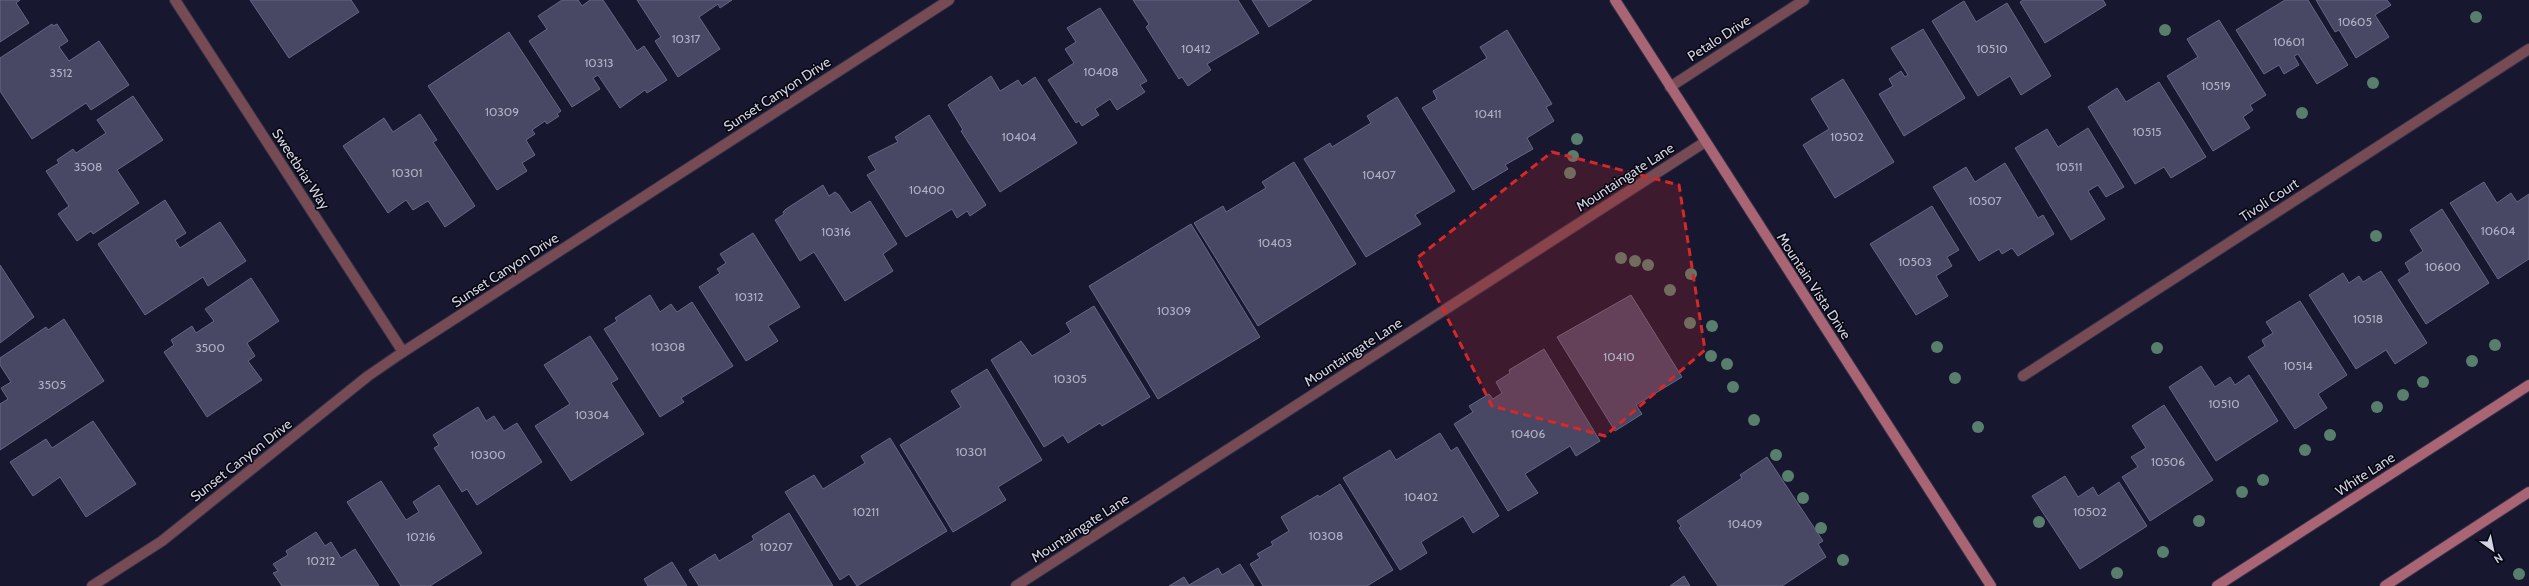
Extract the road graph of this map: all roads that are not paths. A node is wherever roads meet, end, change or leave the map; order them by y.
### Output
1 (176, 0) edge
2 (949, 0) edge
3 (1615, 0) edge
4 (1804, 0) edge
5 (2529, 49) edge
6 (1670, 87) junction
7 (1705, 142) junction
8 (403, 352) junction
9 (2023, 376) dead end
10 (2529, 385) edge
11 (2529, 492) edge
12 (92, 586) edge
13 (1016, 586) edge
14 (1991, 586) edge
15 (2217, 586) edge
16 (2385, 586) edge

1 - 8 street, Sweetbriar Way
2 - 8 street, Sunset Canyon Drive
3 - 6 street, Mountain Vista Drive
4 - 6 street, Petalo Drive
5 - 9 street, Tivoli Court
6 - 7 street, Mountain Vista Drive
7 - 13 street, Mountaingate Lane
7 - 14 street, Mountain Vista Drive
8 - 12 street, Sunset Canyon Drive
10 - 15 street, White Lane
11 - 16 street

